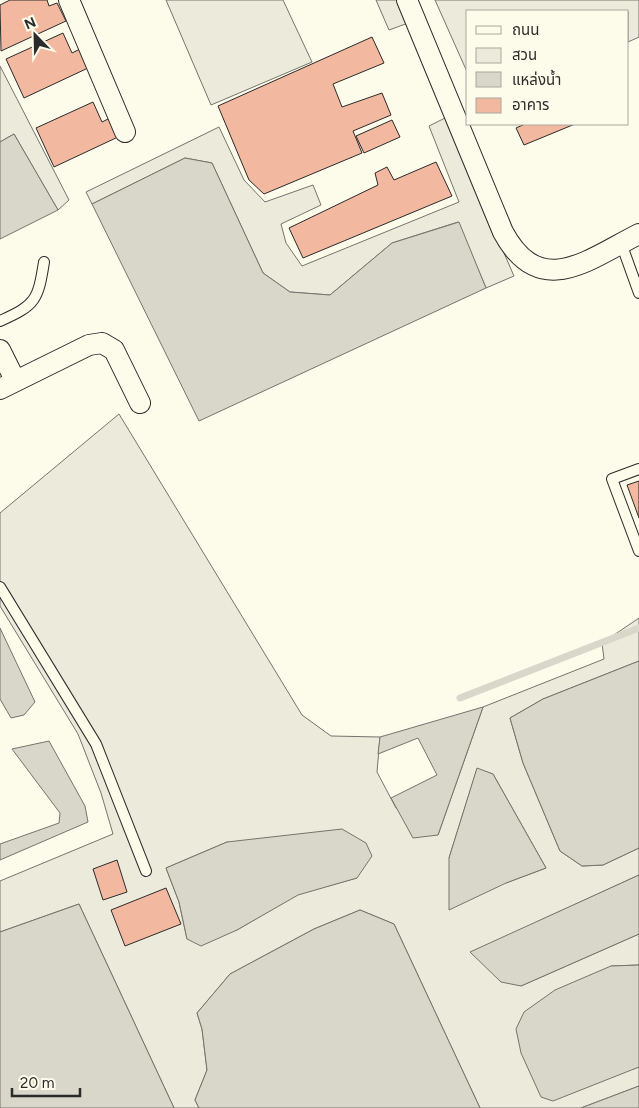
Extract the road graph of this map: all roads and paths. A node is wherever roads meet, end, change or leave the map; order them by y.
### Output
1 (69, 0) edge
2 (408, 0) edge
3 (125, 132) dead end
4 (639, 234) edge
5 (621, 243) junction
6 (44, 262) dead end
7 (639, 293) edge
8 (0, 321) edge
9 (0, 350) edge
10 (8, 385) edge
11 (140, 403) dead end
12 (639, 469) edge
13 (639, 551) edge
14 (0, 587) edge
15 (146, 870) dead end

1 - 3 street
2 - 5 street
4 - 5 street
5 - 7 lane
6 - 8 lane
9 - 10 street
10 - 11 street
12 - 13 lane
14 - 15 lane

